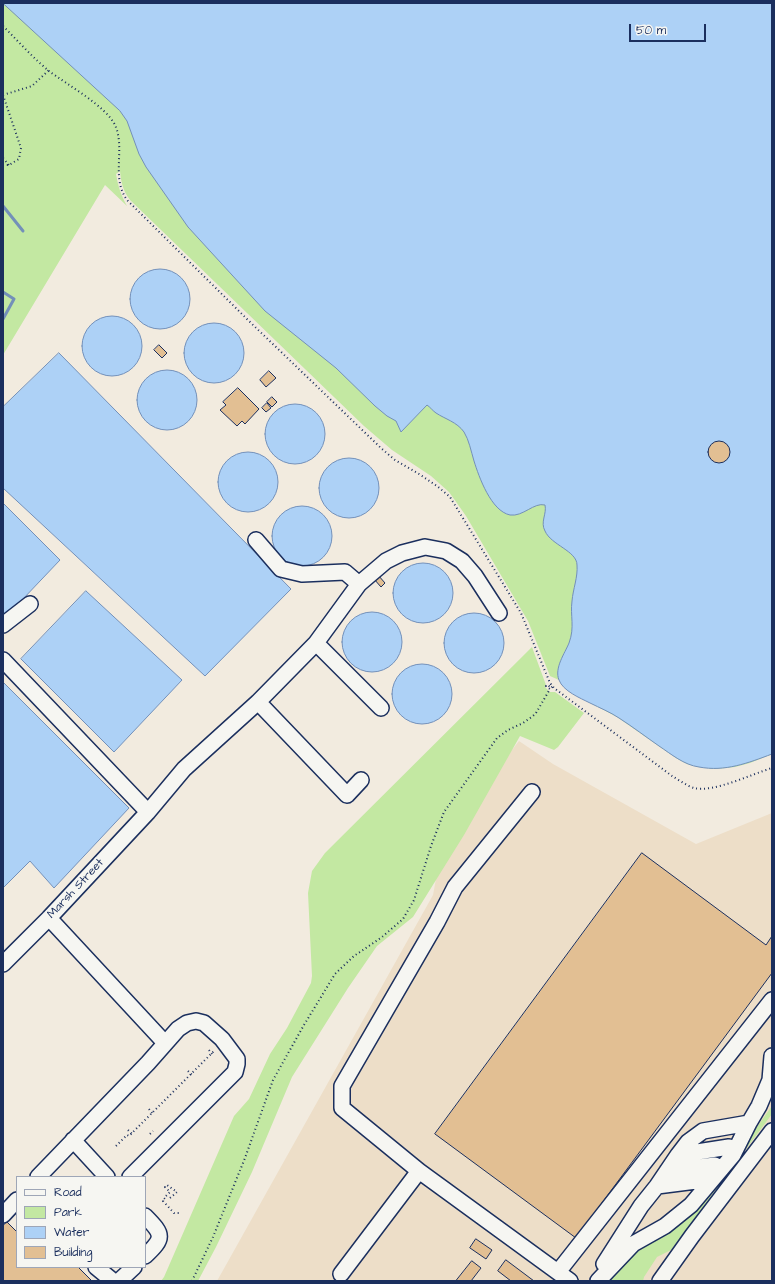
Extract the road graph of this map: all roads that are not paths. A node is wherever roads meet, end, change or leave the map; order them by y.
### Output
1 (256, 540) dead end
2 (359, 584) junction
3 (30, 604) dead end
4 (499, 613) dead end
5 (3, 625) edge
6 (316, 644) junction
7 (3, 660) edge
8 (258, 702) junction
9 (381, 708) dead end
10 (361, 780) dead end
11 (532, 792) dead end
12 (148, 812) junction
13 (49, 918) junction
14 (3, 964) edge
15 (772, 1000) edge
16 (165, 1043) junction
17 (772, 1056) edge
18 (744, 1129) junction
19 (772, 1131) edge
20 (73, 1140) junction
21 (729, 1147) junction
22 (678, 1155) junction
23 (715, 1165) junction
24 (667, 1171) junction
25 (419, 1172) junction
26 (39, 1176) edge
27 (106, 1176) edge
28 (131, 1176) edge
29 (657, 1186) junction
30 (16, 1201) edge
31 (3, 1215) edge
32 (150, 1221) edge
33 (146, 1255) edge
34 (97, 1268) edge
35 (133, 1268) edge
36 (564, 1277) edge
37 (342, 1279) edge
38 (113, 1281) edge
39 (118, 1281) edge
40 (594, 1281) edge
41 (598, 1281) edge
42 (660, 1281) edge

1 - 2 street
2 - 4 street, Marsh Street
2 - 6 street, Marsh Street
3 - 5 street
6 - 8 street, Marsh Street
6 - 9 street
7 - 12 street
8 - 10 street
8 - 12 street, Marsh Street
11 - 25 street
12 - 13 street, Marsh Street
13 - 14 street, Marsh Street
13 - 16 street
15 - 36 street
16 - 20 street
16 - 28 street
17 - 18 street
18 - 21 street
18 - 22 street
18 - 41 street
19 - 42 street
20 - 26 street
20 - 27 street
21 - 22 street
21 - 23 street
22 - 24 street
23 - 24 street
23 - 29 street
24 - 29 street
25 - 36 street
25 - 37 street
29 - 40 street
30 - 31 street
32 - 33 street
34 - 38 street
35 - 39 street

